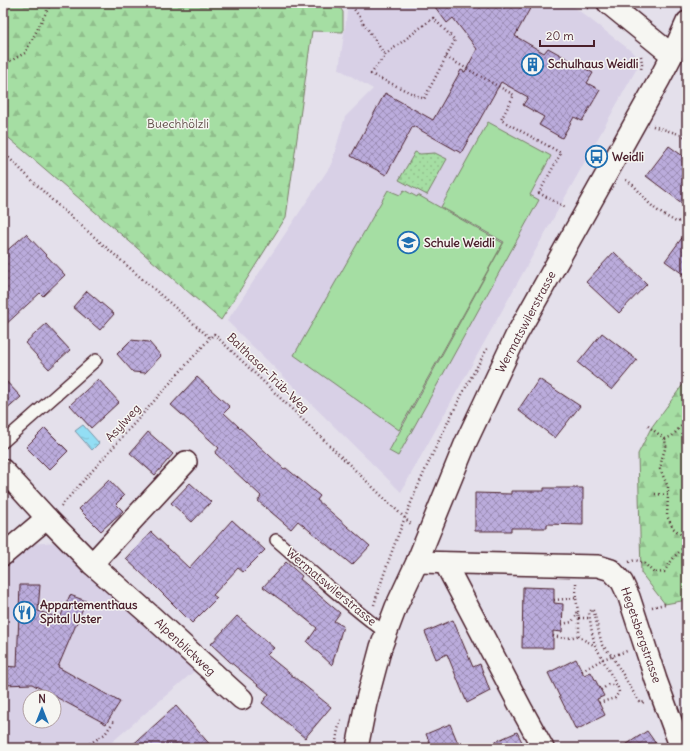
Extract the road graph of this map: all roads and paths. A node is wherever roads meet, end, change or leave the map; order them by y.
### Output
1 (52, 3) edge
2 (350, 3) edge
3 (608, 3) edge
4 (687, 22) edge
5 (386, 55) junction
6 (672, 55) junction
7 (446, 58) junction
8 (3, 65) edge
9 (636, 119) junction
10 (687, 138) edge
11 (3, 152) edge
12 (608, 170) junction
13 (565, 207) dead end
14 (687, 219) edge
15 (210, 338) junction
16 (96, 360) dead end
17 (687, 420) edge
18 (648, 426) dead end
19 (682, 426) junction
20 (687, 428) edge
21 (665, 439) junction
22 (3, 442) edge
23 (186, 462) dead end
24 (3, 470) edge
25 (655, 494) dead end
26 (668, 495) junction
27 (47, 519) junction
28 (427, 539) junction
29 (276, 540) dead end
30 (687, 544) edge
31 (3, 556) edge
32 (417, 562) junction
33 (445, 563) junction
34 (92, 564) junction
35 (575, 565) junction
36 (611, 570) junction
37 (576, 598) junction
38 (554, 600) dead end
39 (578, 612) junction
40 (579, 618) junction
41 (590, 618) junction
42 (596, 621) junction
43 (572, 622) junction
44 (590, 622) junction
45 (562, 624) dead end
46 (578, 628) junction
47 (386, 633) junction
48 (579, 635) junction
49 (553, 636) dead end
50 (595, 646) junction
51 (623, 652) dead end
52 (612, 656) junction
53 (603, 659) junction
54 (582, 671) dead end
55 (612, 677) junction
56 (608, 685) junction
57 (616, 685) junction
58 (601, 690) dead end
59 (645, 698) dead end
60 (242, 699) dead end
61 (599, 703) dead end
62 (114, 721) dead end
63 (83, 748) edge
64 (357, 748) edge
65 (543, 748) edge
66 (681, 748) edge

1 - 8 path
2 - 5 path
3 - 6 street
4 - 6 street, Wermatswilerstrasse
5 - 7 path
5 - 7 path
6 - 9 street, Wermatswilerstrasse
7 - 13 path
9 - 10 path
9 - 12 street, Wermatswilerstrasse
11 - 15 path, Balthasar-Trüb-Weg
12 - 14 path
12 - 28 street, Wermatswilerstrasse
15 - 27 path, Asylweg
15 - 28 path, Balthasar-Trüb-Weg
16 - 22 lane
17 - 19 path
18 - 21 path
19 - 20 path
19 - 21 path
21 - 26 path
23 - 34 street
24 - 27 street, Alpenblickweg
25 - 26 path
26 - 30 path
27 - 31 street
27 - 34 street, Alpenblickweg
28 - 32 street, Wermatswilerstrasse
29 - 47 lane, Wermatswilerstrasse
30 - 36 path
32 - 33 street
32 - 47 street, Wermatswilerstrasse
33 - 35 street
33 - 65 street
34 - 60 street, Alpenblickweg
35 - 36 street
35 - 37 path
36 - 66 street, Hegetsbergstrasse
37 - 38 path
37 - 39 path
39 - 40 path
39 - 43 path
40 - 41 path
40 - 46 path
41 - 42 path
41 - 44 path
42 - 44 path
42 - 52 path
43 - 45 path
43 - 46 path
44 - 50 path
46 - 48 path
47 - 64 street, Wermatswilerstrasse
48 - 49 path
48 - 50 path
50 - 53 path
51 - 52 path
52 - 53 path
52 - 59 path
53 - 54 path
53 - 55 path
55 - 56 path
55 - 57 path
56 - 57 path
56 - 58 path
57 - 61 path
62 - 63 path

